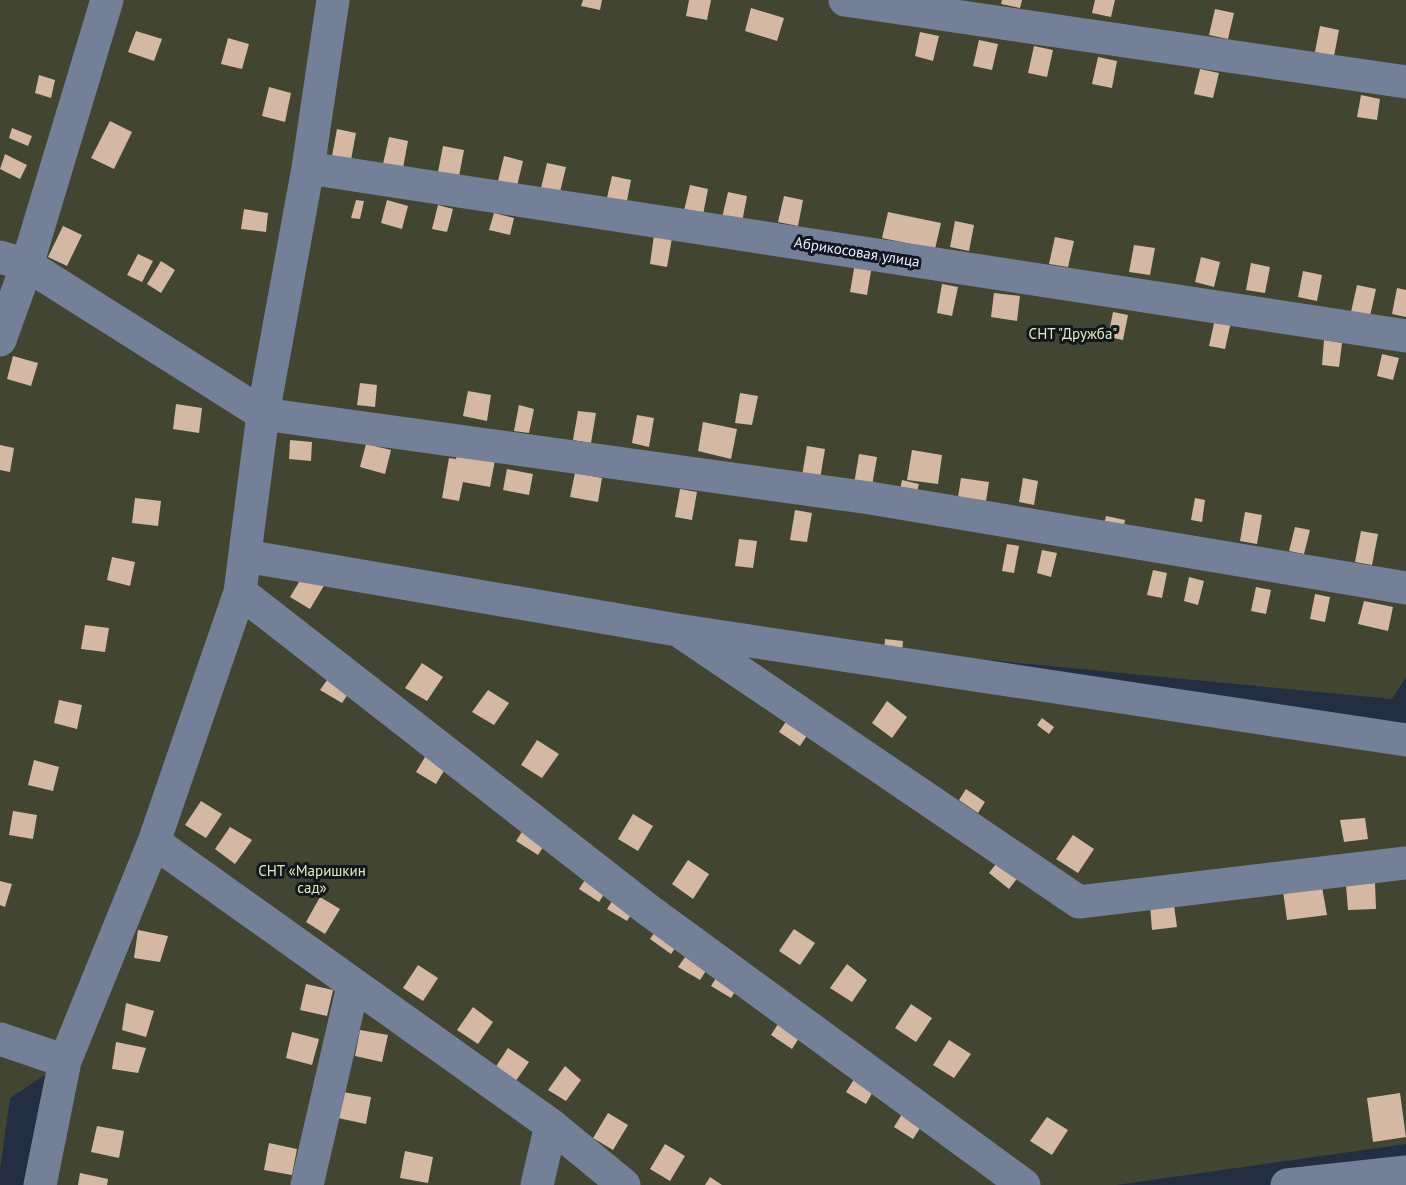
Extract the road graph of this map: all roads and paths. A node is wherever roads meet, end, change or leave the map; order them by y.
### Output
1 (107, 0) edge
2 (333, 0) edge
3 (845, 0) edge
4 (1406, 82) edge
5 (308, 168) junction
6 (13, 261) edge
7 (1406, 336) edge
8 (0, 340) edge
9 (263, 414) junction
10 (244, 556) junction
11 (1406, 588) edge
12 (240, 592) junction
13 (677, 630) junction
14 (1405, 736) edge
15 (154, 842) junction
16 (1406, 863) edge
17 (353, 986) junction
18 (0, 1039) edge
19 (65, 1061) junction
20 (551, 1125) junction
21 (1406, 1172) edge
22 (40, 1185) edge
23 (307, 1185) edge
24 (537, 1185) edge
25 (624, 1185) edge
26 (1024, 1185) edge
27 (1287, 1185) edge

1 - 6 street
2 - 5 street
3 - 4 street
5 - 7 street, Абрикосовая улица
5 - 9 street
6 - 8 street
6 - 9 street
9 - 10 street
9 - 11 street
10 - 12 street
10 - 13 street
12 - 15 street
12 - 26 street
13 - 14 street
13 - 16 street
15 - 17 street
15 - 19 street
17 - 20 street
17 - 23 street
18 - 19 street
19 - 22 street
20 - 24 street
20 - 25 street
21 - 27 street

